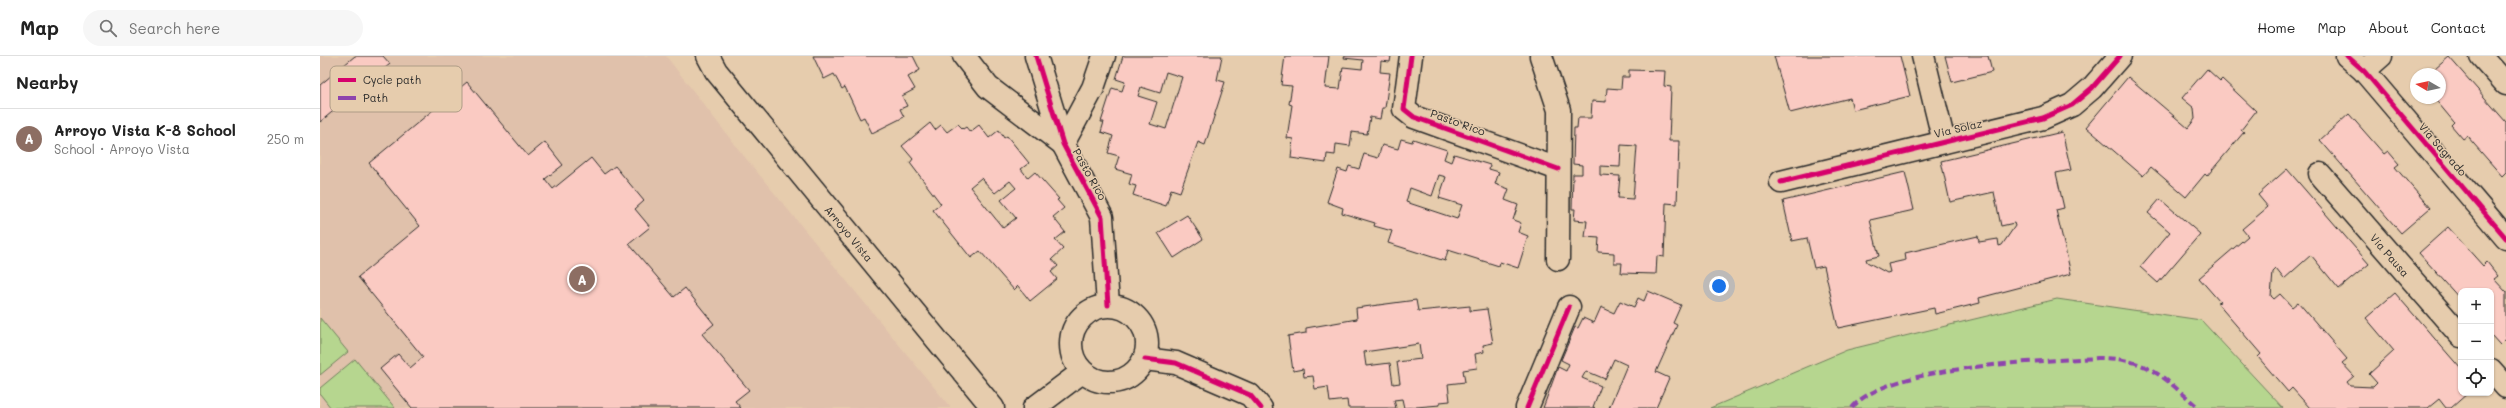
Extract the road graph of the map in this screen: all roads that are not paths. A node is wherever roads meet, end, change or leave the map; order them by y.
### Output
1 (708, 56) edge
2 (964, 56) edge
3 (1036, 56) edge
4 (1104, 56) edge
5 (1411, 56) edge
6 (1541, 56) edge
7 (1923, 56) edge
8 (2120, 56) edge
9 (2347, 56) edge
10 (2381, 56) edge
11 (2481, 56) edge
12 (2364, 72) junction
13 (2506, 84) edge
14 (1944, 142) junction
15 (1063, 144) junction
16 (1558, 168) junction
17 (2320, 174) dead end
18 (1780, 182) dead end
19 (2506, 238) edge
20 (1558, 259) dead end
21 (1108, 305) junction
22 (1569, 307) dead end
23 (2458, 333) edge
24 (1145, 358) junction
25 (1082, 372) junction
26 (2494, 373) edge
27 (2506, 387) edge
28 (993, 408) edge
29 (1034, 408) edge
30 (1261, 408) edge
31 (1528, 408) edge

1 - 28 street, Arroyo Vista
2 - 15 street, Pasto Rico
3 - 15 street, Pasto Rico
4 - 15 street, Pasto Rico
5 - 16 street, Pasto Rico
6 - 16 street
7 - 14 street
8 - 14 street, Via Solaz
9 - 12 street, Via Sagrado
10 - 12 street
11 - 13 street
12 - 19 street, Via Sagrado
14 - 18 street, Via Solaz
15 - 21 street, Pasto Rico
16 - 20 street
17 - 23 street, Via Pausa
21 - 24 street
21 - 25 street
22 - 31 street
24 - 25 street
24 - 30 street
25 - 29 street
26 - 27 street

